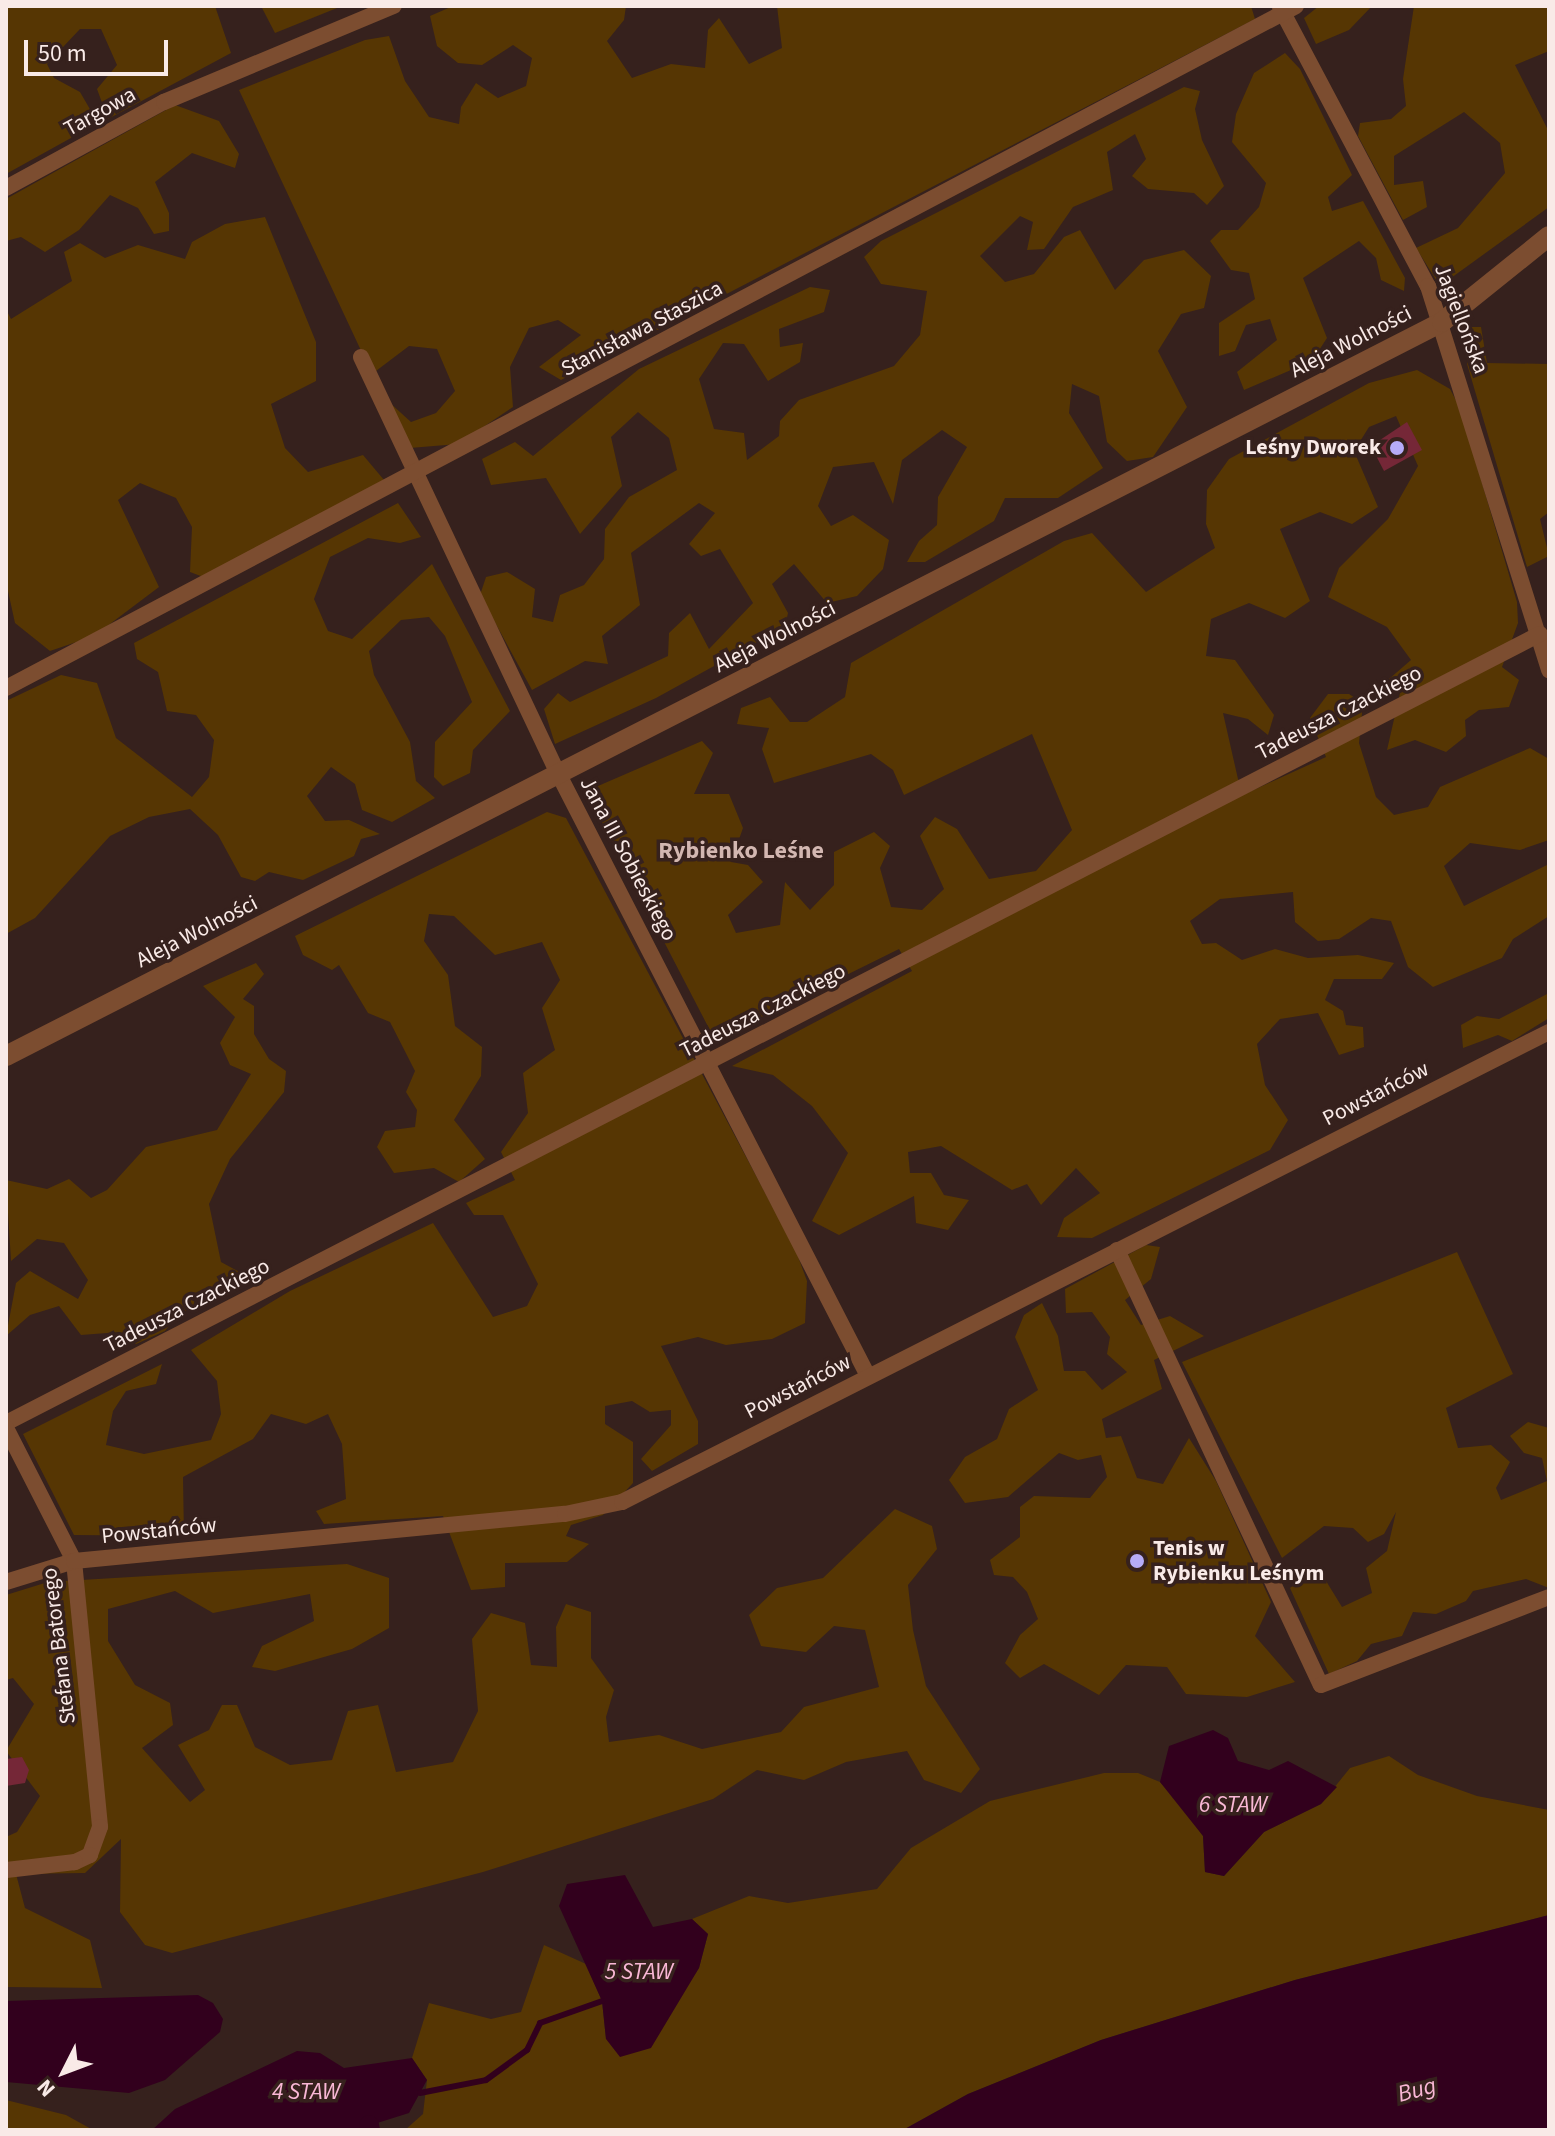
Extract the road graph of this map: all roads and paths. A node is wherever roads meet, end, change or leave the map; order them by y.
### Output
1 (394, 6) edge
2 (1287, 9) edge
3 (6, 188) edge
4 (1549, 236) edge
5 (1442, 322) junction
6 (361, 357) dead end
7 (419, 472) junction
8 (1540, 634) junction
9 (1549, 670) edge
10 (6, 688) edge
11 (559, 775) junction
12 (1549, 1032) edge
13 (6, 1056) edge
14 (710, 1063) junction
15 (1117, 1250) junction
16 (868, 1376) junction
17 (6, 1426) edge
18 (74, 1561) junction
19 (6, 1582) edge
20 (1549, 1597) edge
21 (6, 1870) edge

1 - 3 street, Targowa
2 - 5 street, Jagiellońska
2 - 7 street, Stanisława Staszica
4 - 5 street, Aleja Wolności
5 - 8 street, Jagiellońska
5 - 11 street, Aleja Wolności
6 - 7 street, Jana III Sobieskiego
7 - 10 street, Stanisława Staszica
7 - 11 street, Jana III Sobieskiego
8 - 9 street, Jagiellońska
8 - 14 street, Tadeusza Czackiego
11 - 13 street, Aleja Wolności
11 - 14 street, Jana III Sobieskiego
12 - 15 street, Powstańców
14 - 16 street, Jana III Sobieskiego
14 - 17 street, Tadeusza Czackiego
15 - 16 street, Powstańców
15 - 20 street
16 - 18 street, Powstańców
17 - 18 street, Stefana Batorego
18 - 19 street, Powstańców
18 - 21 street, Stefana Batorego

